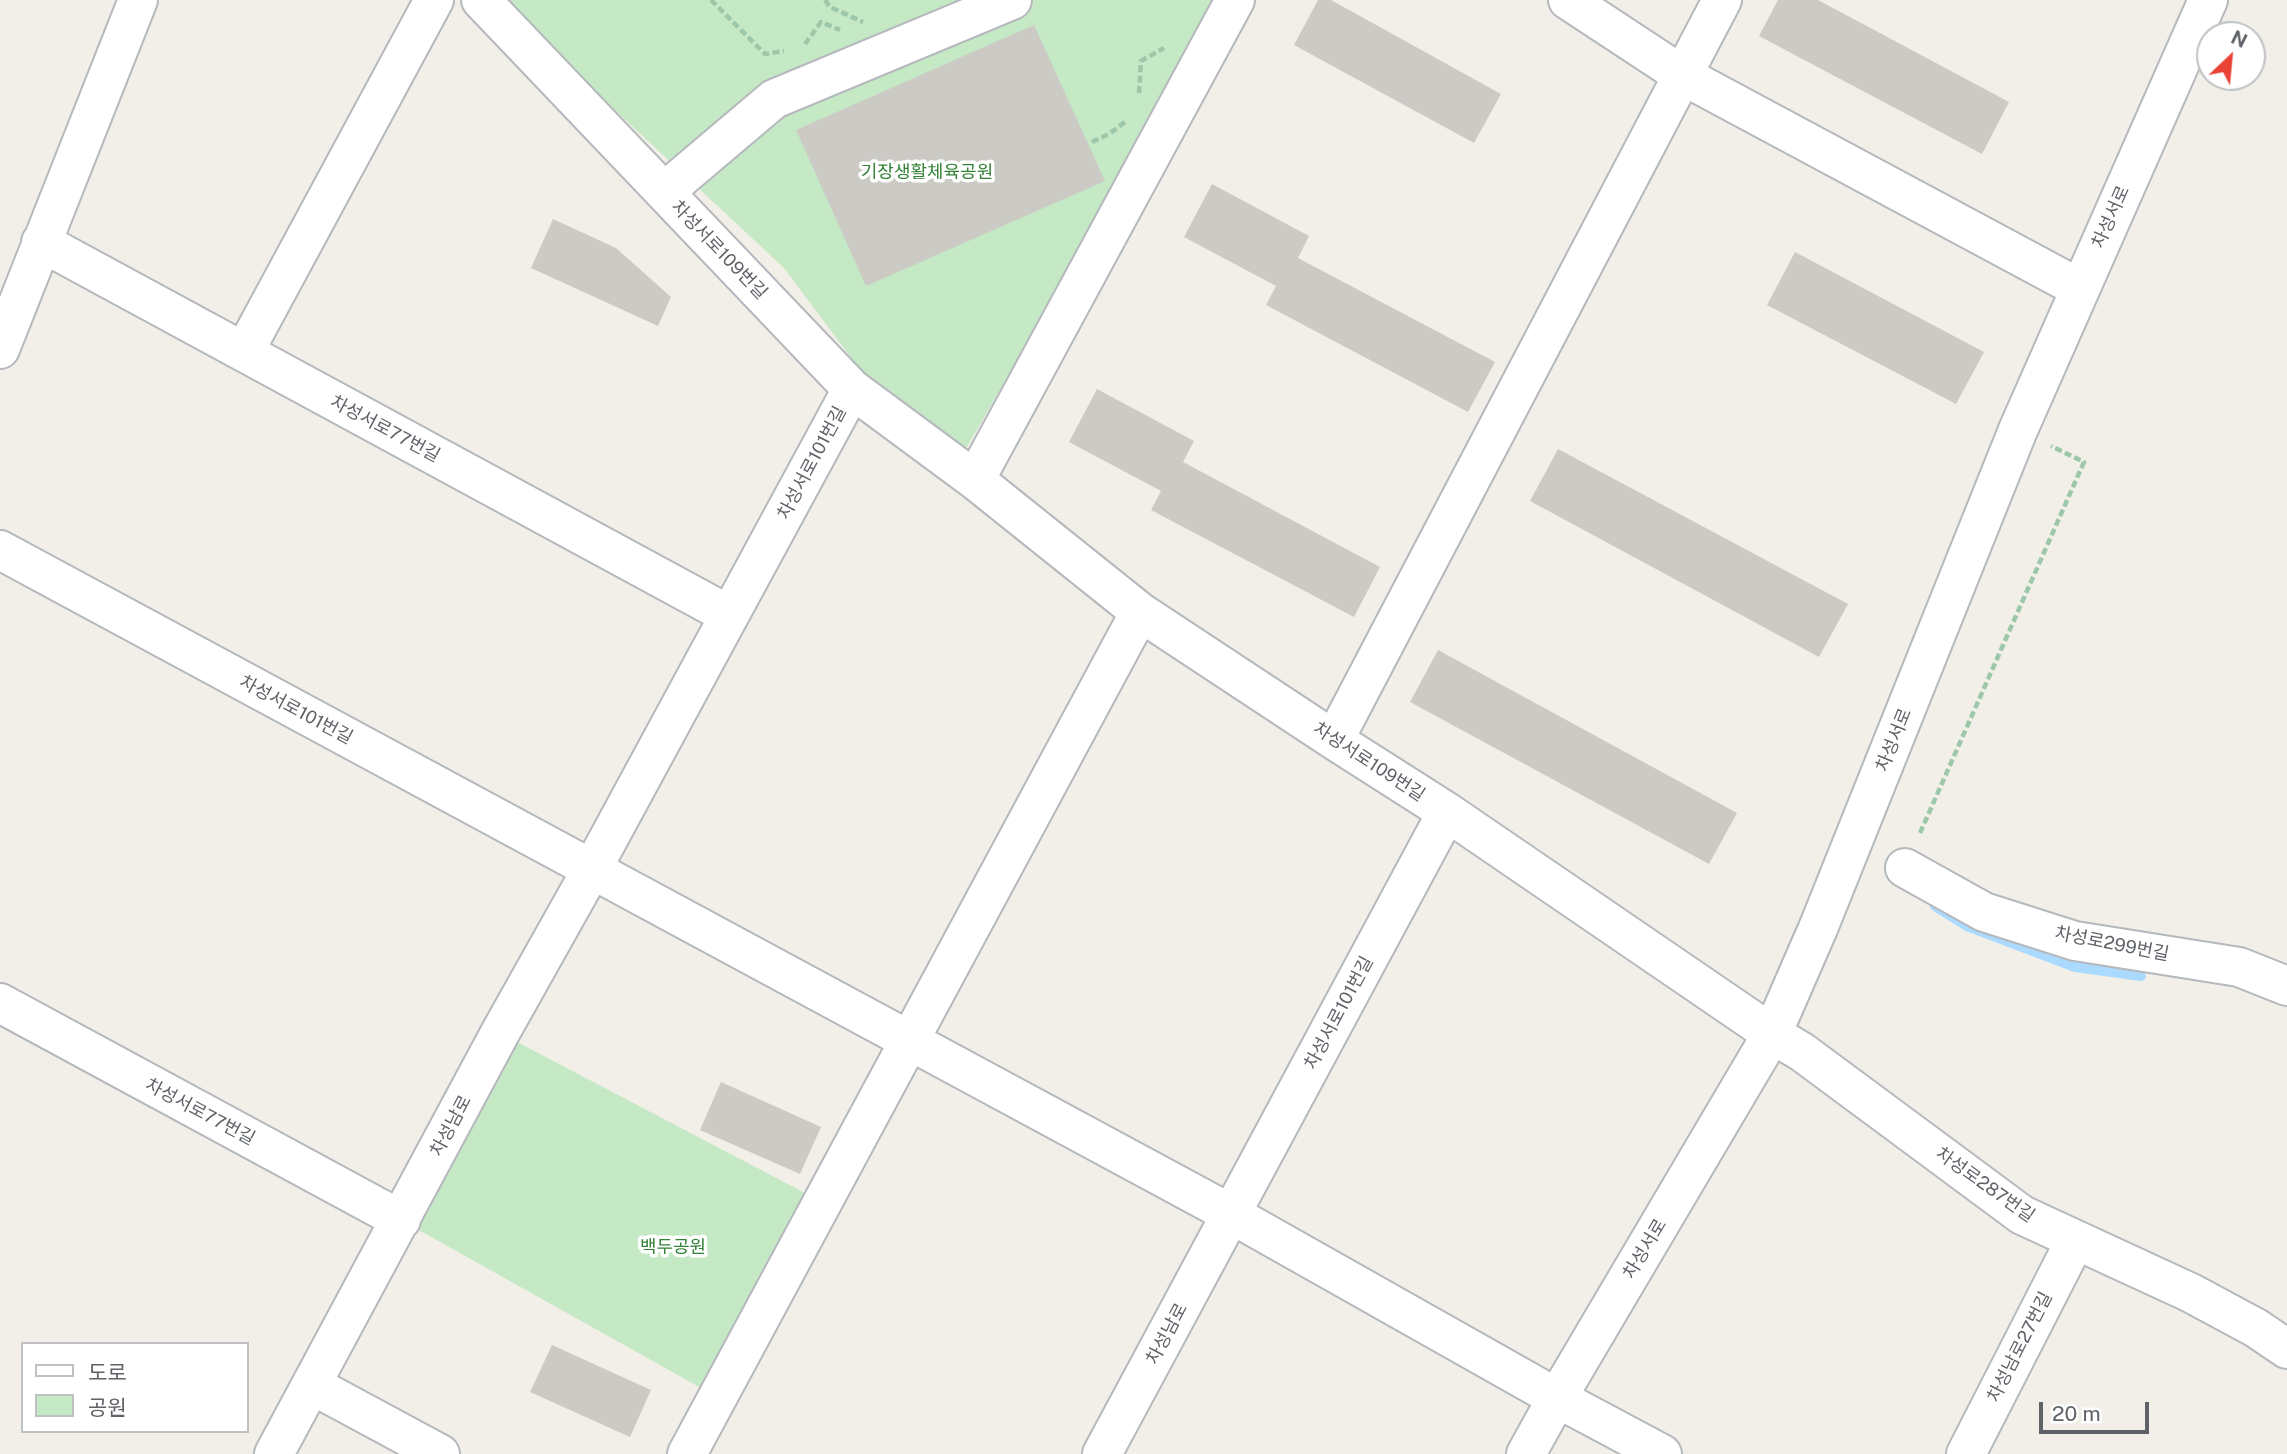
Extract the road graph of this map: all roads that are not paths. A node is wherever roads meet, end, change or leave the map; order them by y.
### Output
1 (138, 0) edge
2 (434, 0) edge
3 (481, 0) edge
4 (1012, 0) edge
5 (1235, 0) edge
6 (1569, 0) edge
7 (1722, 0) edge
8 (2208, 0) edge
9 (1682, 75) junction
10 (664, 192) junction
11 (41, 242) junction
12 (2079, 288) junction
13 (0, 349) edge
14 (244, 352) junction
15 (852, 388) junction
16 (975, 480) junction
17 (0, 550) edge
18 (1140, 611) junction
19 (730, 615) junction
20 (1334, 740) junction
21 (1447, 812) junction
22 (1905, 868) road end
23 (592, 869) junction
24 (2287, 986) edge
25 (0, 1003) edge
26 (1772, 1034) junction
27 (909, 1040) junction
28 (1231, 1214) junction
29 (401, 1220) junction
30 (2074, 1241) junction
31 (2287, 1349) edge
32 (312, 1385) junction
33 (1557, 1398) junction
34 (274, 1454) edge
35 (440, 1454) edge
36 (687, 1454) edge
37 (1102, 1454) edge
38 (1526, 1454) edge
39 (1662, 1454) edge
40 (1966, 1454) edge

1 - 11 street
2 - 14 street
3 - 10 street, 차성서로109번길
4 - 10 street
5 - 16 street
6 - 9 street
7 - 9 street
8 - 12 street, 차성서로
9 - 12 street
9 - 20 street
10 - 15 street, 차성서로109번길
11 - 13 street
11 - 14 street, 차성서로77번길
12 - 26 street, 차성서로
14 - 19 street, 차성서로77번길
15 - 16 street, 차성서로109번길
15 - 19 street, 차성서로101번길
16 - 18 street, 차성서로109번길
17 - 23 street, 차성서로101번길
18 - 20 street, 차성서로109번길
18 - 27 street
19 - 23 street, 차성서로101번길
20 - 21 street, 차성서로109번길
21 - 26 street, 차성서로109번길
21 - 28 street, 차성서로101번길
22 - 24 street, 차성로299번길
23 - 27 street, 차성서로101번길
23 - 29 street, 차성남로
25 - 29 street, 차성서로77번길
26 - 30 street, 차성로287번길
26 - 33 street, 차성서로
27 - 28 street, 차성서로101번길
27 - 36 street
28 - 33 street, 차성서로101번길
28 - 37 street, 차성남로
29 - 32 street, 차성남로
30 - 31 street, 차성로287번길
30 - 40 street, 차성남로27번길
32 - 34 street, 차성남로
32 - 35 street
33 - 38 street, 차성서로
33 - 39 street, 차성서로101번길

